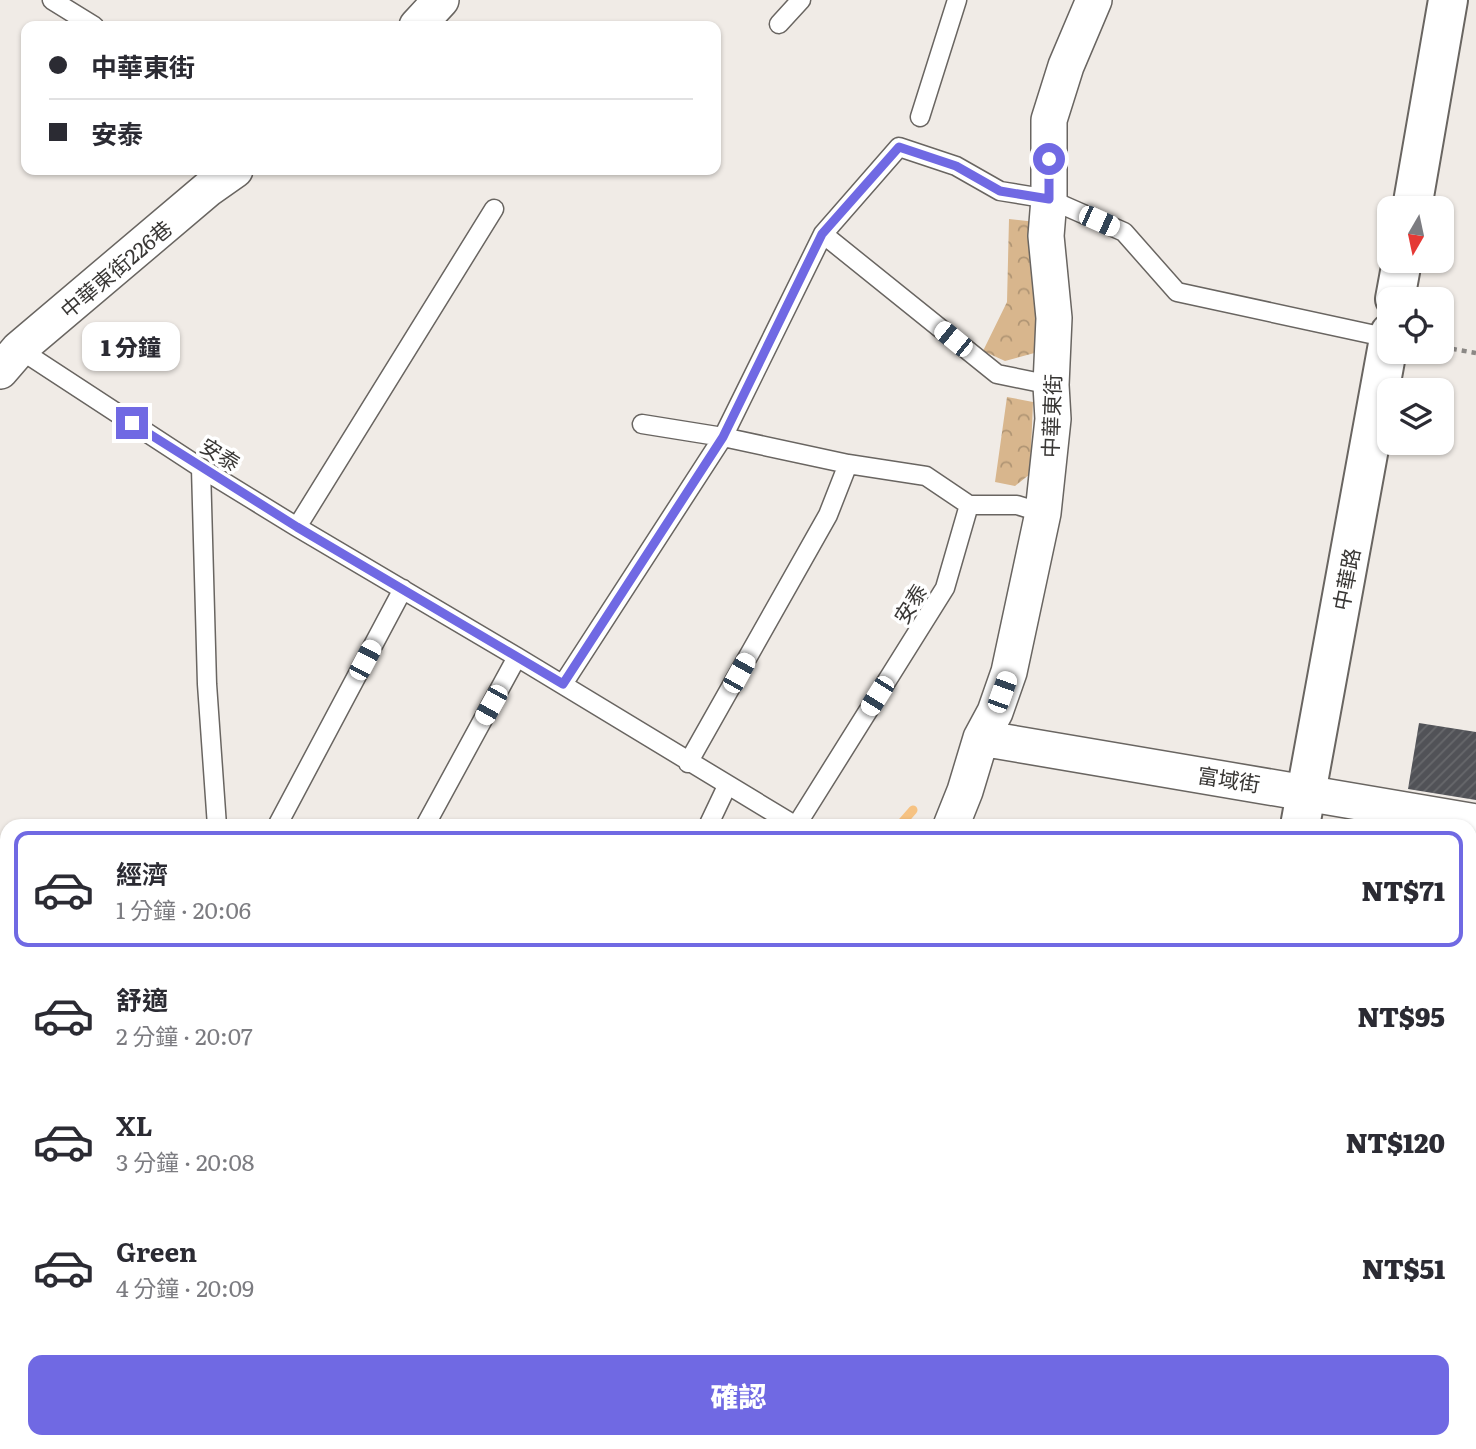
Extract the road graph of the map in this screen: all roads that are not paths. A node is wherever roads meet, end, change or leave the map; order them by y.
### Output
1 (52, 0) edge
2 (441, 0) edge
3 (801, 0) edge
4 (957, 0) edge
5 (1094, 0) edge
6 (1448, 0) edge
7 (86, 21) edge
8 (422, 21) edge
9 (779, 24) dead end
10 (920, 117) dead end
11 (228, 175) edge
12 (1414, 196) edge
13 (1049, 199) junction
14 (494, 209) dead end
15 (822, 234) junction
16 (1377, 333) edge
17 (9, 360) edge
18 (1384, 364) edge
19 (1051, 385) junction
20 (642, 424) dead end
21 (723, 437) junction
22 (848, 464) junction
23 (201, 468) junction
24 (969, 505) junction
25 (1043, 513) junction
26 (297, 527) junction
27 (402, 589) junction
28 (517, 657) junction
29 (563, 684) junction
30 (981, 738) junction
31 (688, 763) junction
32 (727, 786) junction
33 (1302, 808) edge
34 (216, 819) edge
35 (281, 819) edge
36 (429, 819) edge
37 (711, 819) edge
38 (784, 819) edge
39 (800, 819) edge
40 (954, 819) edge
41 (1439, 819) edge

1 - 7 lane
2 - 8 street
3 - 9 lane
4 - 10 lane
5 - 13 street, 中華東街
6 - 12 street
11 - 17 street, 中華東街226巷
13 - 15 lane
13 - 16 lane
13 - 19 street, 中華東街
14 - 26 lane
15 - 19 lane
15 - 21 lane
17 - 23 lane, 安泰
18 - 33 street, 中華路
19 - 25 street, 中華東街
20 - 21 lane
21 - 22 lane
21 - 29 lane
22 - 24 lane
22 - 31 lane
23 - 26 lane, 安泰
23 - 34 lane
24 - 25 lane
24 - 39 lane, 安泰
25 - 30 street, 中華東街
26 - 27 lane, 安泰
27 - 28 lane, 安泰
27 - 35 lane
28 - 29 lane, 安泰
28 - 36 lane
29 - 31 lane, 安泰
30 - 33 street, 富域街
30 - 40 street, 中華東街
31 - 32 lane, 安泰
32 - 37 lane
32 - 38 lane, 安泰
33 - 41 street, 富域街

